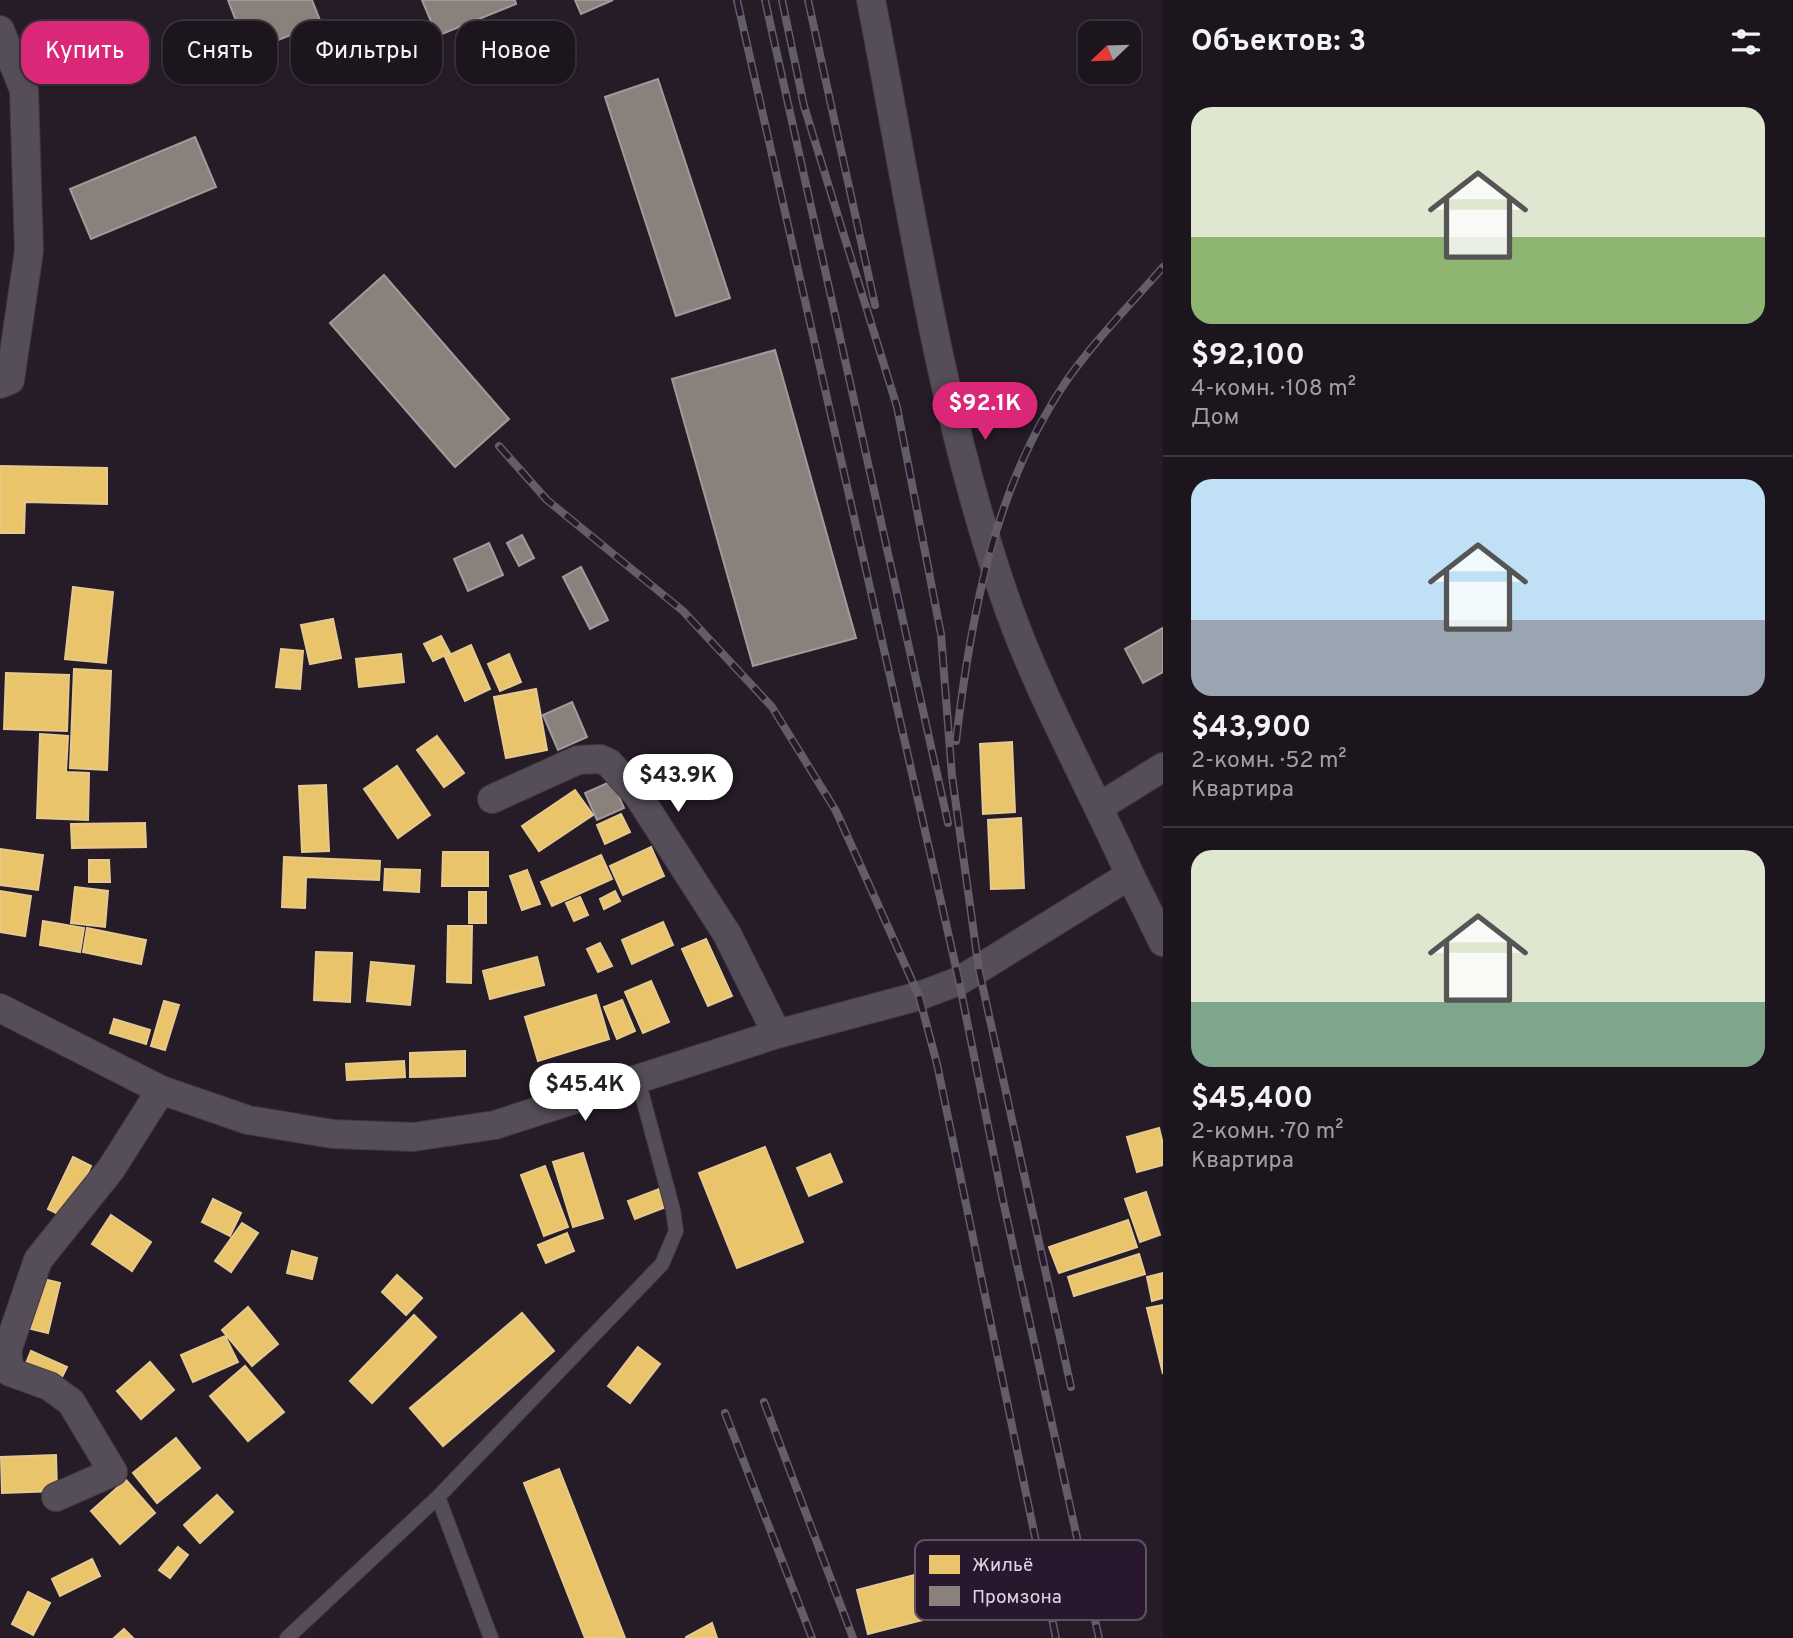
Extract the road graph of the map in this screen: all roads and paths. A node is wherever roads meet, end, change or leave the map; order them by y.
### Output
1 (871, 0) edge
2 (0, 30) edge
3 (0, 384) edge
4 (1163, 766) edge
5 (492, 799) dead end
6 (1099, 807) junction
7 (1130, 875) junction
8 (1163, 942) edge
9 (0, 1008) edge
10 (777, 1034) junction
11 (638, 1080) junction
12 (161, 1090) junction
13 (56, 1497) dead end
14 (438, 1497) junction
15 (287, 1638) edge
16 (491, 1638) edge

1 - 6 street
2 - 3 street
4 - 6 street
5 - 10 street
6 - 7 street
7 - 8 street
7 - 10 street
9 - 12 street
10 - 11 street
11 - 12 street
11 - 14 lane
12 - 13 street
14 - 15 lane
14 - 16 lane

